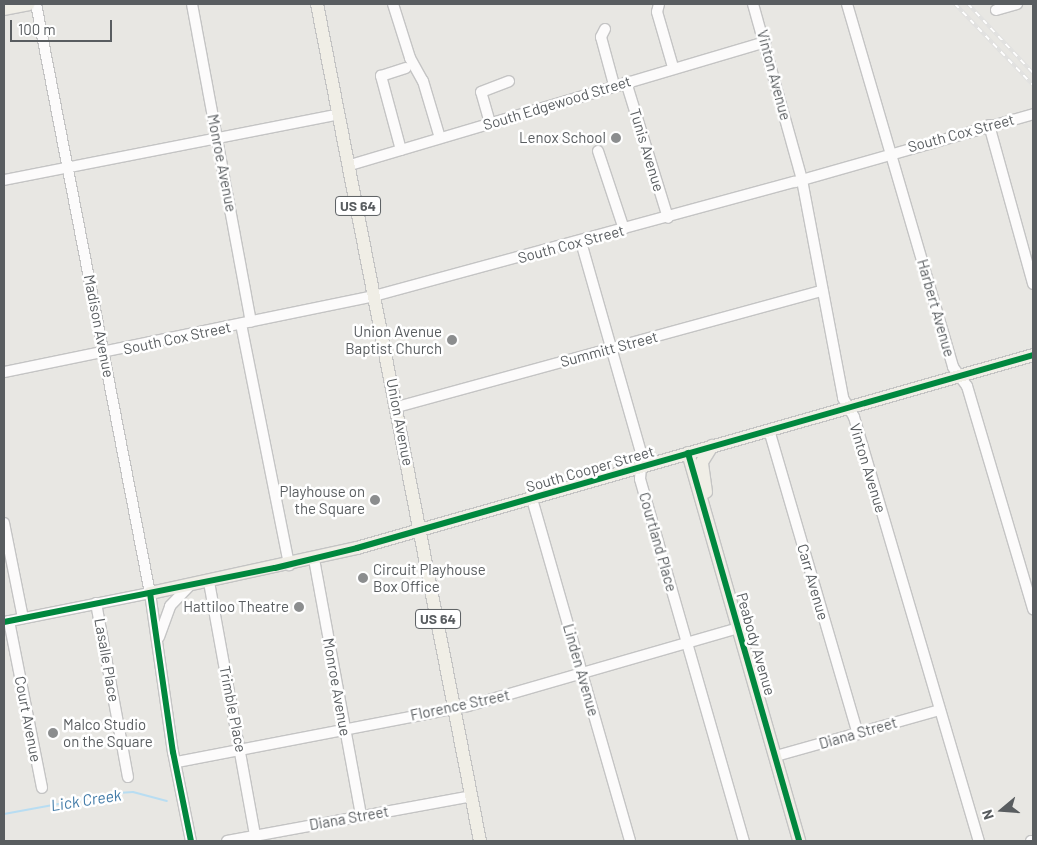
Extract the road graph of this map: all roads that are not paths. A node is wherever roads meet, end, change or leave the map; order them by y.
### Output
1 (29, 4) edge
2 (36, 4) edge
3 (192, 4) edge
4 (317, 4) edge
5 (393, 4) edge
6 (659, 4) edge
7 (754, 4) edge
8 (847, 4) edge
9 (1017, 4) edge
10 (4, 9) edge
11 (996, 10) dead end
12 (604, 29) dead end
13 (765, 42) junction
14 (406, 68) dead end
15 (673, 68) junction
16 (509, 81) dead end
17 (626, 82) junction
18 (614, 85) junction
19 (339, 114) junction
20 (1033, 114) edge
21 (490, 123) junction
22 (989, 125) junction
23 (218, 138) junction
24 (440, 138) junction
25 (401, 150) junction
26 (598, 151) dead end
27 (891, 152) junction
28 (350, 165) junction
29 (68, 168) junction
30 (4, 180) edge
31 (802, 180) junction
32 (668, 218) junction
33 (624, 229) junction
34 (580, 242) junction
35 (1033, 284) edge
36 (822, 291) junction
37 (374, 296) junction
38 (246, 323) junction
39 (612, 348) junction
40 (104, 353) junction
41 (1033, 355) edge
42 (4, 372) edge
43 (960, 376) junction
44 (397, 407) junction
45 (848, 408) junction
46 (769, 430) junction
47 (712, 446) junction
48 (688, 454) junction
49 (641, 467) junction
50 (532, 499) junction
51 (706, 516) junction
52 (4, 523) edge
53 (421, 530) junction
54 (314, 558) junction
55 (289, 565) junction
56 (209, 582) junction
57 (190, 585) junction
58 (150, 593) junction
59 (1031, 593) edge
60 (96, 603) junction
61 (1033, 609) edge
62 (23, 618) junction
63 (6, 622) edge
64 (738, 628) junction
65 (687, 643) junction
66 (158, 646) junction
67 (582, 674) junction
68 (455, 708) junction
69 (940, 710) junction
70 (344, 729) junction
71 (858, 734) junction
72 (240, 750) junction
73 (776, 756) junction
74 (177, 762) junction
75 (128, 777) dead end
76 (42, 788) dead end
77 (470, 796) junction
78 (361, 816) junction
79 (255, 835) junction
80 (191, 841) edge
81 (227, 841) edge
82 (480, 841) edge
83 (630, 841) edge
84 (744, 841) edge
85 (799, 841) edge
86 (979, 841) edge

1 - 10 main road
2 - 29 street, Madison Avenue
3 - 23 street, Monroe Avenue
4 - 19 main road, Union Avenue / US 64
5 - 24 street
6 - 15 street
7 - 13 street, Vinton Avenue
8 - 27 street, Harbert Avenue
9 - 11 street
12 - 18 street
13 - 15 street, South Edgewood Street
13 - 31 street, Vinton Avenue
14 - 25 street
15 - 17 street, South Edgewood Street
16 - 21 street
17 - 18 street, South Edgewood Street
17 - 32 street, Tunis Avenue
18 - 21 street, South Edgewood Street
19 - 23 street
19 - 28 main road, Union Avenue / US 64
20 - 22 street, South Cox Street
21 - 24 street, South Edgewood Street
22 - 27 street, South Cox Street
22 - 35 street
23 - 29 street
23 - 38 street, Monroe Avenue
24 - 25 street, South Edgewood Street
25 - 28 street, South Edgewood Street
26 - 33 street
27 - 31 street, South Cox Street
27 - 43 street, Harbert Avenue
28 - 37 main road, Union Avenue / US 64
29 - 30 street
29 - 40 street, Madison Avenue
31 - 32 street, South Cox Street
31 - 36 street, Vinton Avenue
32 - 33 street, South Cox Street
33 - 34 street, South Cox Street
34 - 37 street, South Cox Street
34 - 39 street, Courtland Place
36 - 39 street, Summitt Street
36 - 45 street, Vinton Avenue
37 - 38 street, South Cox Street
37 - 44 main road, Union Avenue / US 64
38 - 40 street, South Cox Street
38 - 55 street, Monroe Avenue
39 - 44 street, Summitt Street
39 - 49 street, Courtland Place
40 - 42 street, South Cox Street
40 - 58 street, Madison Avenue
41 - 43 main road, South Cooper Street
43 - 45 main road, South Cooper Street
43 - 59 street, Harbert Avenue
44 - 53 main road, Union Avenue / US 64
45 - 46 main road, South Cooper Street
45 - 69 street, Vinton Avenue
46 - 47 main road, South Cooper Street
46 - 71 street, Carr Avenue
47 - 48 main road, South Cooper Street
47 - 51 main road
48 - 49 main road, South Cooper Street
48 - 51 main road, Peabody Avenue
49 - 50 main road, South Cooper Street
49 - 65 street, Courtland Place
50 - 53 main road, South Cooper Street
50 - 67 street, Linden Avenue
51 - 64 main road, Peabody Avenue
52 - 62 street
53 - 54 main road, South Cooper Street
53 - 68 main road, Union Avenue / US 64
54 - 55 main road, South Cooper Street
54 - 70 street, Monroe Avenue
55 - 56 main road, South Cooper Street
56 - 57 main road, South Cooper Street
56 - 72 street, Trimble Place
57 - 58 main road, South Cooper Street
57 - 66 street
58 - 60 street
58 - 66 street, Madison Avenue
59 - 61 street, Harbert Avenue
60 - 62 street
60 - 75 street, Lasalle Place
62 - 63 street
63 - 76 street, Court Avenue
64 - 65 street, Florence Street
64 - 73 main road, Peabody Avenue
65 - 67 street, Florence Street
65 - 84 street, Courtland Place
66 - 74 street, Madison Avenue
67 - 68 street, Florence Street
67 - 83 street, Linden Avenue
68 - 70 street, Florence Street
68 - 77 main road, Union Avenue / US 64
69 - 71 street, Diana Street
69 - 86 street, Vinton Avenue
70 - 72 street, Florence Street
70 - 78 street, Monroe Avenue
71 - 73 street, Diana Street
72 - 74 street, Florence Street
72 - 79 street, Trimble Place
73 - 85 main road, Peabody Avenue
74 - 80 street, Madison Avenue
77 - 78 street, Diana Street
77 - 82 main road, Union Avenue / US 64
78 - 79 street, Diana Street
79 - 81 street, Diana Street

